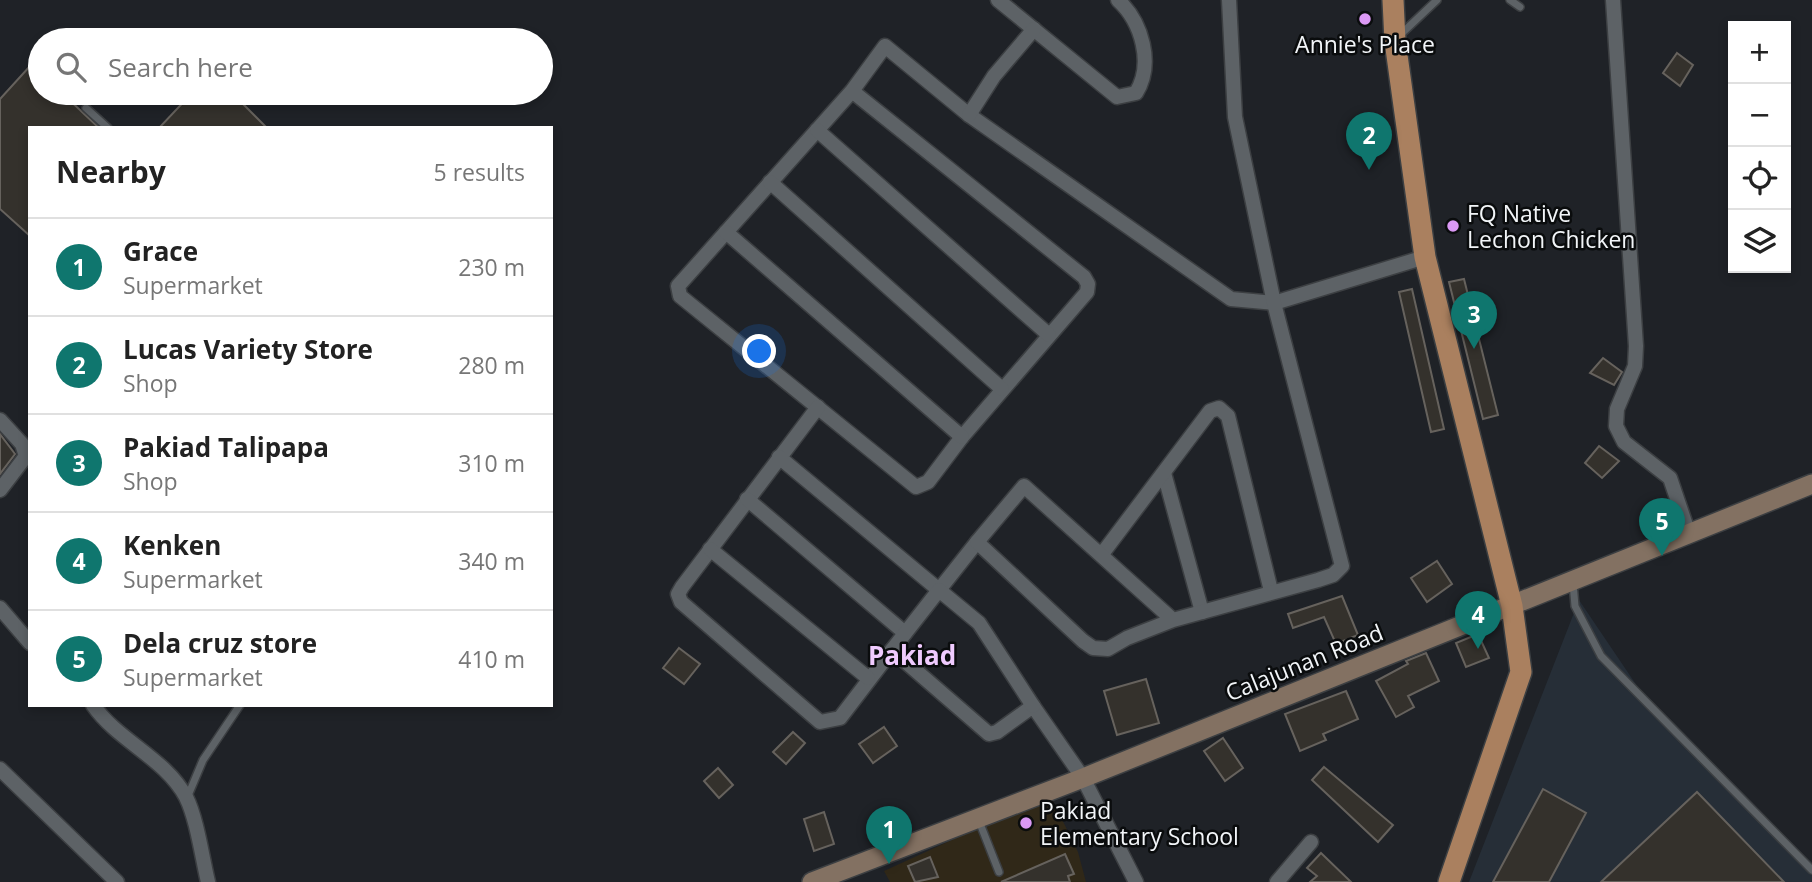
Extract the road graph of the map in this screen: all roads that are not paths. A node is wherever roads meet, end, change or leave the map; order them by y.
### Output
1 (998, 0) edge
2 (1118, 0) edge
3 (1229, 0) edge
4 (1393, 0) edge
5 (1437, 0) edge
6 (1510, 0) edge
7 (1613, 0) edge
8 (1520, 7) dead end
9 (1034, 29) junction
10 (1395, 41) junction
11 (852, 91) junction
12 (86, 107) dead end
13 (969, 115) junction
14 (106, 126) edge
15 (817, 130) junction
16 (770, 182) junction
17 (726, 232) junction
18 (1425, 257) junction
19 (1274, 303) junction
20 (1049, 335) junction
21 (1002, 390) junction
22 (818, 407) junction
23 (0, 420) edge
24 (962, 437) junction
25 (779, 457) junction
26 (1164, 473) junction
27 (1812, 484) edge
28 (0, 490) edge
29 (747, 499) junction
30 (1689, 534) junction
31 (977, 542) junction
32 (710, 550) junction
33 (1102, 554) junction
34 (1573, 582) junction
35 (939, 590) junction
36 (1271, 591) junction
37 (1513, 606) junction
38 (0, 608) edge
39 (1202, 612) junction
40 (1173, 620) junction
41 (905, 633) junction
42 (28, 641) edge
43 (892, 650) junction
44 (868, 678) junction
45 (1033, 706) junction
46 (95, 707) edge
47 (239, 707) edge
48 (0, 769) edge
49 (1083, 778) junction
50 (187, 798) junction
51 (978, 817) junction
52 (1311, 842) dead end
53 (1812, 870) edge
54 (999, 872) dead end
55 (117, 882) edge
56 (208, 882) edge
57 (812, 882) edge
58 (1136, 882) edge
59 (1278, 882) edge
60 (1450, 882) edge

1 - 9 street
2 - 9 street
3 - 19 street
4 - 10 main road
5 - 10 lane
6 - 8 lane
7 - 30 street
9 - 13 street
10 - 18 main road
11 - 13 street
11 - 15 street
11 - 20 street
12 - 14 lane
13 - 19 street
15 - 16 street
15 - 20 street
16 - 17 street
16 - 21 street
17 - 22 street
17 - 24 street
18 - 19 street
18 - 37 main road
19 - 36 street
20 - 21 street
21 - 24 street
22 - 24 street
22 - 25 street
23 - 28 street
25 - 29 street
25 - 35 street
26 - 33 street
26 - 36 street
26 - 39 street
27 - 30 main road, Calajunan Road
29 - 32 street
29 - 41 street
30 - 34 main road, Calajunan Road
31 - 33 street
31 - 35 street
31 - 40 street
32 - 44 street
32 - 44 street
33 - 40 street
34 - 37 main road, Calajunan Road
34 - 53 lane
35 - 41 street
35 - 45 street
36 - 39 street
37 - 49 main road, Calajunan Road
37 - 60 main road
38 - 42 street
39 - 40 street
41 - 43 street
43 - 44 street
43 - 45 street
45 - 49 street
46 - 50 street
47 - 50 lane
48 - 55 street
49 - 51 main road, Calajunan Road
49 - 58 street
50 - 56 street
51 - 54 lane
51 - 57 main road, Calajunan Road
52 - 59 street

